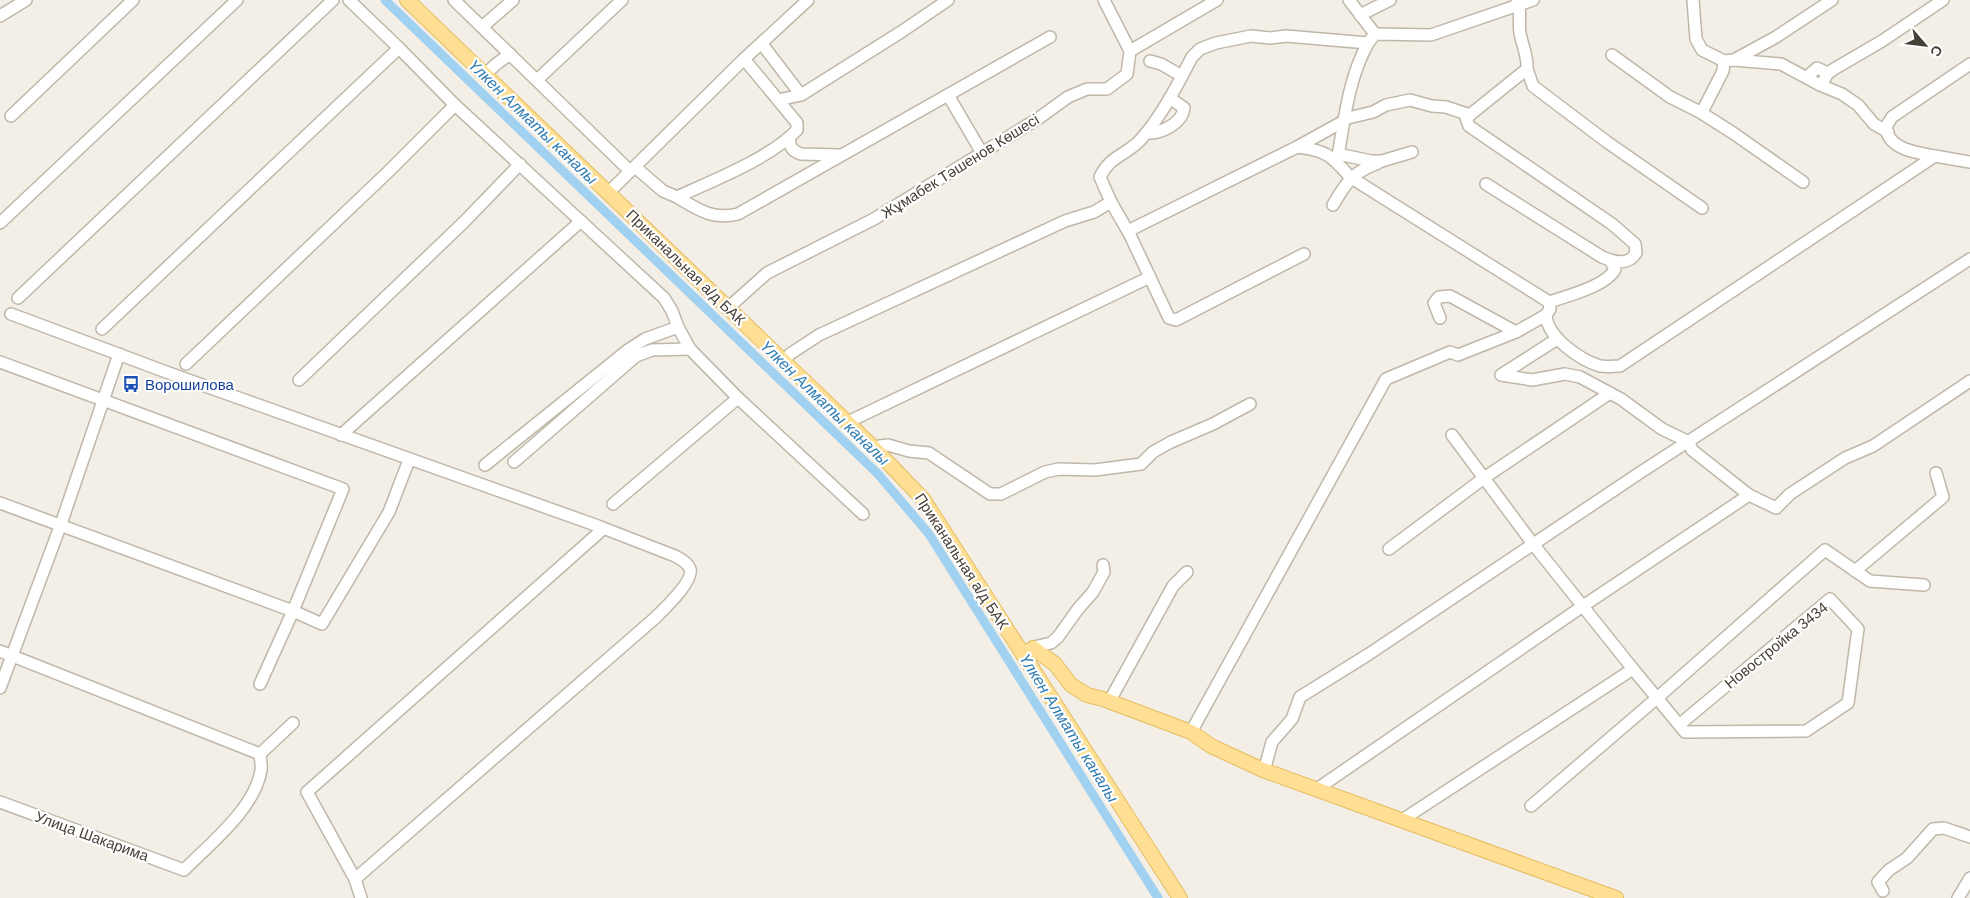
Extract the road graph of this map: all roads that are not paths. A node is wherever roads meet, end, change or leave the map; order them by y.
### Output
1 (26, 0) edge
2 (133, 0) edge
3 (237, 0) edge
4 (333, 0) edge
5 (349, 0) edge
6 (407, 0) edge
7 (454, 0) edge
8 (513, 0) edge
9 (622, 0) edge
10 (808, 0) edge
11 (948, 0) edge
12 (1104, 0) edge
13 (1217, 0) edge
14 (1349, 0) edge
15 (1390, 0) edge
16 (1533, 0) edge
17 (1693, 0) edge
18 (1832, 0) edge
19 (1939, 1) edge
20 (1518, 3) edge
21 (1360, 15) junction
22 (0, 16) edge
23 (482, 27) junction
24 (1050, 37) dead end
25 (1371, 39) junction
26 (762, 44) junction
27 (399, 48) junction
28 (1130, 50) junction
29 (510, 54) junction
30 (1612, 55) dead end
31 (744, 59) junction
32 (1729, 60) junction
33 (1150, 61) dead end
34 (1970, 64) edge
35 (1527, 69) junction
36 (1828, 74) junction
37 (485, 75) junction
38 (1182, 76) junction
39 (1807, 77) junction
40 (537, 80) junction
41 (1822, 85) junction
42 (801, 95) junction
43 (948, 95) junction
44 (1170, 98) junction
45 (778, 100) junction
46 (455, 105) junction
47 (1700, 112) junction
48 (1470, 114) junction
49 (11, 116) dead end
50 (1344, 120) junction
51 (1888, 132) junction
52 (1146, 133) junction
53 (789, 138) junction
54 (1297, 147) junction
55 (1412, 152) dead end
56 (982, 153) junction
57 (840, 155) junction
58 (1935, 156) junction
59 (1338, 158) junction
60 (1382, 162) junction
61 (1970, 162) edge
62 (520, 164) junction
63 (633, 169) junction
64 (1352, 178) junction
65 (1803, 182) dead end
66 (1486, 184) dead end
67 (608, 193) junction
68 (677, 197) junction
69 (1111, 202) junction
70 (1333, 204) dead end
71 (1702, 208) dead end
72 (581, 221) junction
73 (0, 223) edge
74 (1128, 231) junction
75 (1304, 254) dead end
76 (1970, 259) edge
77 (1610, 260) junction
78 (1150, 277) junction
79 (18, 298) dead end
80 (1549, 302) junction
81 (728, 308) junction
82 (11, 314) dead end
83 (1546, 315) junction
84 (1440, 318) dead end
85 (678, 327) junction
86 (102, 329) dead end
87 (1516, 332) junction
88 (1557, 339) junction
89 (690, 349) junction
90 (119, 354) junction
91 (784, 361) junction
92 (0, 362) edge
93 (186, 364) dead end
94 (299, 380) dead end
95 (1970, 381) edge
96 (1610, 393) junction
97 (738, 398) junction
98 (103, 401) junction
99 (1250, 404) dead end
100 (848, 422) junction
101 (341, 435) junction
102 (1452, 435) dead end
103 (1689, 442) junction
104 (873, 447) junction
105 (409, 460) junction
106 (514, 462) dead end
107 (485, 465) dead end
108 (1936, 473) dead end
109 (1484, 478) junction
110 (1749, 495) junction
111 (0, 502) edge
112 (613, 504) dead end
113 (863, 514) dead end
114 (62, 524) junction
115 (603, 529) junction
116 (1533, 544) junction
117 (1389, 549) dead end
118 (1103, 565) dead end
119 (1855, 571) junction
120 (1187, 572) dead end
121 (1924, 585) dead end
122 (1583, 606) junction
123 (293, 611) junction
124 (1028, 651) junction
125 (0, 652) edge
126 (12, 656) junction
127 (1633, 669) junction
128 (260, 684) dead end
129 (0, 688) edge
130 (1657, 698) junction
131 (1109, 702) junction
132 (293, 723) dead end
133 (1679, 725) junction
134 (1191, 732) junction
135 (260, 754) junction
136 (1264, 771) junction
137 (1317, 789) junction
138 (0, 802) edge
139 (1530, 806) dead end
140 (1402, 820) junction
141 (1970, 837) edge
142 (1970, 878) edge
143 (355, 879) junction
144 (1883, 891) dead end
145 (361, 898) edge
146 (1180, 898) edge
147 (1616, 898) edge
148 (1958, 898) edge

1 - 22 street
2 - 49 street
3 - 73 street
4 - 79 street
5 - 27 street
6 - 37 main road, Приканальная а/д БАК
7 - 23 street
8 - 23 street
9 - 40 street
10 - 26 street
11 - 42 street
12 - 28 street
13 - 28 street
14 - 21 street
15 - 21 street
16 - 20 street
17 - 32 street
18 - 32 street
19 - 36 street
20 - 25 street
20 - 35 street
21 - 25 street
23 - 29 street
24 - 43 street
25 - 38 street
25 - 50 street
26 - 31 street
26 - 42 street
27 - 46 street
27 - 86 street
28 - 56 street, Жұмабек Тәшенов Көшесі
29 - 37 street
29 - 40 street
30 - 47 street
31 - 45 street
31 - 63 street
32 - 39 street
32 - 47 street
33 - 38 street
34 - 51 street
35 - 48 street
35 - 71 street
36 - 39 street
36 - 41 street
37 - 67 main road, Приканальная а/д БАК
38 - 44 street
39 - 41 street
40 - 63 street
41 - 51 street
42 - 45 street
43 - 56 street
43 - 57 street
44 - 52 street
44 - 52 street
45 - 53 street
46 - 62 street
46 - 93 street
47 - 65 street
48 - 50 street
48 - 77 street
50 - 54 street
50 - 59 street
51 - 58 street
52 - 69 street
53 - 57 street
53 - 68 street
54 - 59 street
54 - 74 street
55 - 60 street
56 - 81 street, Жұмабек Тәшенов Көшесі
57 - 68 street
58 - 61 street
58 - 88 street
59 - 60 street
59 - 64 street
60 - 64 street
62 - 72 street
62 - 94 street
63 - 67 street
63 - 68 street
64 - 70 street
64 - 80 street
66 - 77 street
67 - 81 main road, Приканальная а/д БАК
69 - 74 street
69 - 91 street
72 - 85 street
72 - 101 street
74 - 78 street
75 - 78 street
76 - 103 street
77 - 80 street
78 - 100 street
80 - 83 street
81 - 91 main road, Приканальная а/д БАК
82 - 90 street
83 - 87 street
83 - 88 street
84 - 87 street
85 - 89 street
85 - 107 street
87 - 134 street
88 - 96 street
89 - 97 street
89 - 106 street
90 - 98 street
90 - 101 street
91 - 100 main road, Приканальная а/д БАК
92 - 98 street
95 - 110 street
96 - 103 street
96 - 109 street
97 - 112 street
97 - 113 street
98 - 114 street
98 - 123 street
99 - 104 street
100 - 104 main road, Приканальная а/д БАК
101 - 105 street
102 - 109 street
103 - 110 street
103 - 116 street
104 - 124 main road, Приканальная а/д БАК
105 - 115 street
105 - 123 street
108 - 119 street
109 - 116 street
109 - 117 street
110 - 122 street
111 - 114 street
114 - 123 street
114 - 126 street
115 - 143 street
115 - 143 street
116 - 122 street
116 - 136 street
118 - 124 street
119 - 121 street
119 - 130 street
120 - 131 street
122 - 127 street
122 - 137 street
123 - 128 street
124 - 131 main road
124 - 146 main road, Приканальная а/д БАК
125 - 126 street
126 - 129 street
126 - 135 street
127 - 130 street
127 - 140 street
130 - 133 street
130 - 139 street
131 - 134 main road
132 - 135 street
133 - 133 street, Новостройка 3434
134 - 136 main road
135 - 138 street, Улица Шакарима
136 - 137 main road
137 - 140 main road
140 - 147 main road
141 - 144 street
142 - 148 street
143 - 145 street

